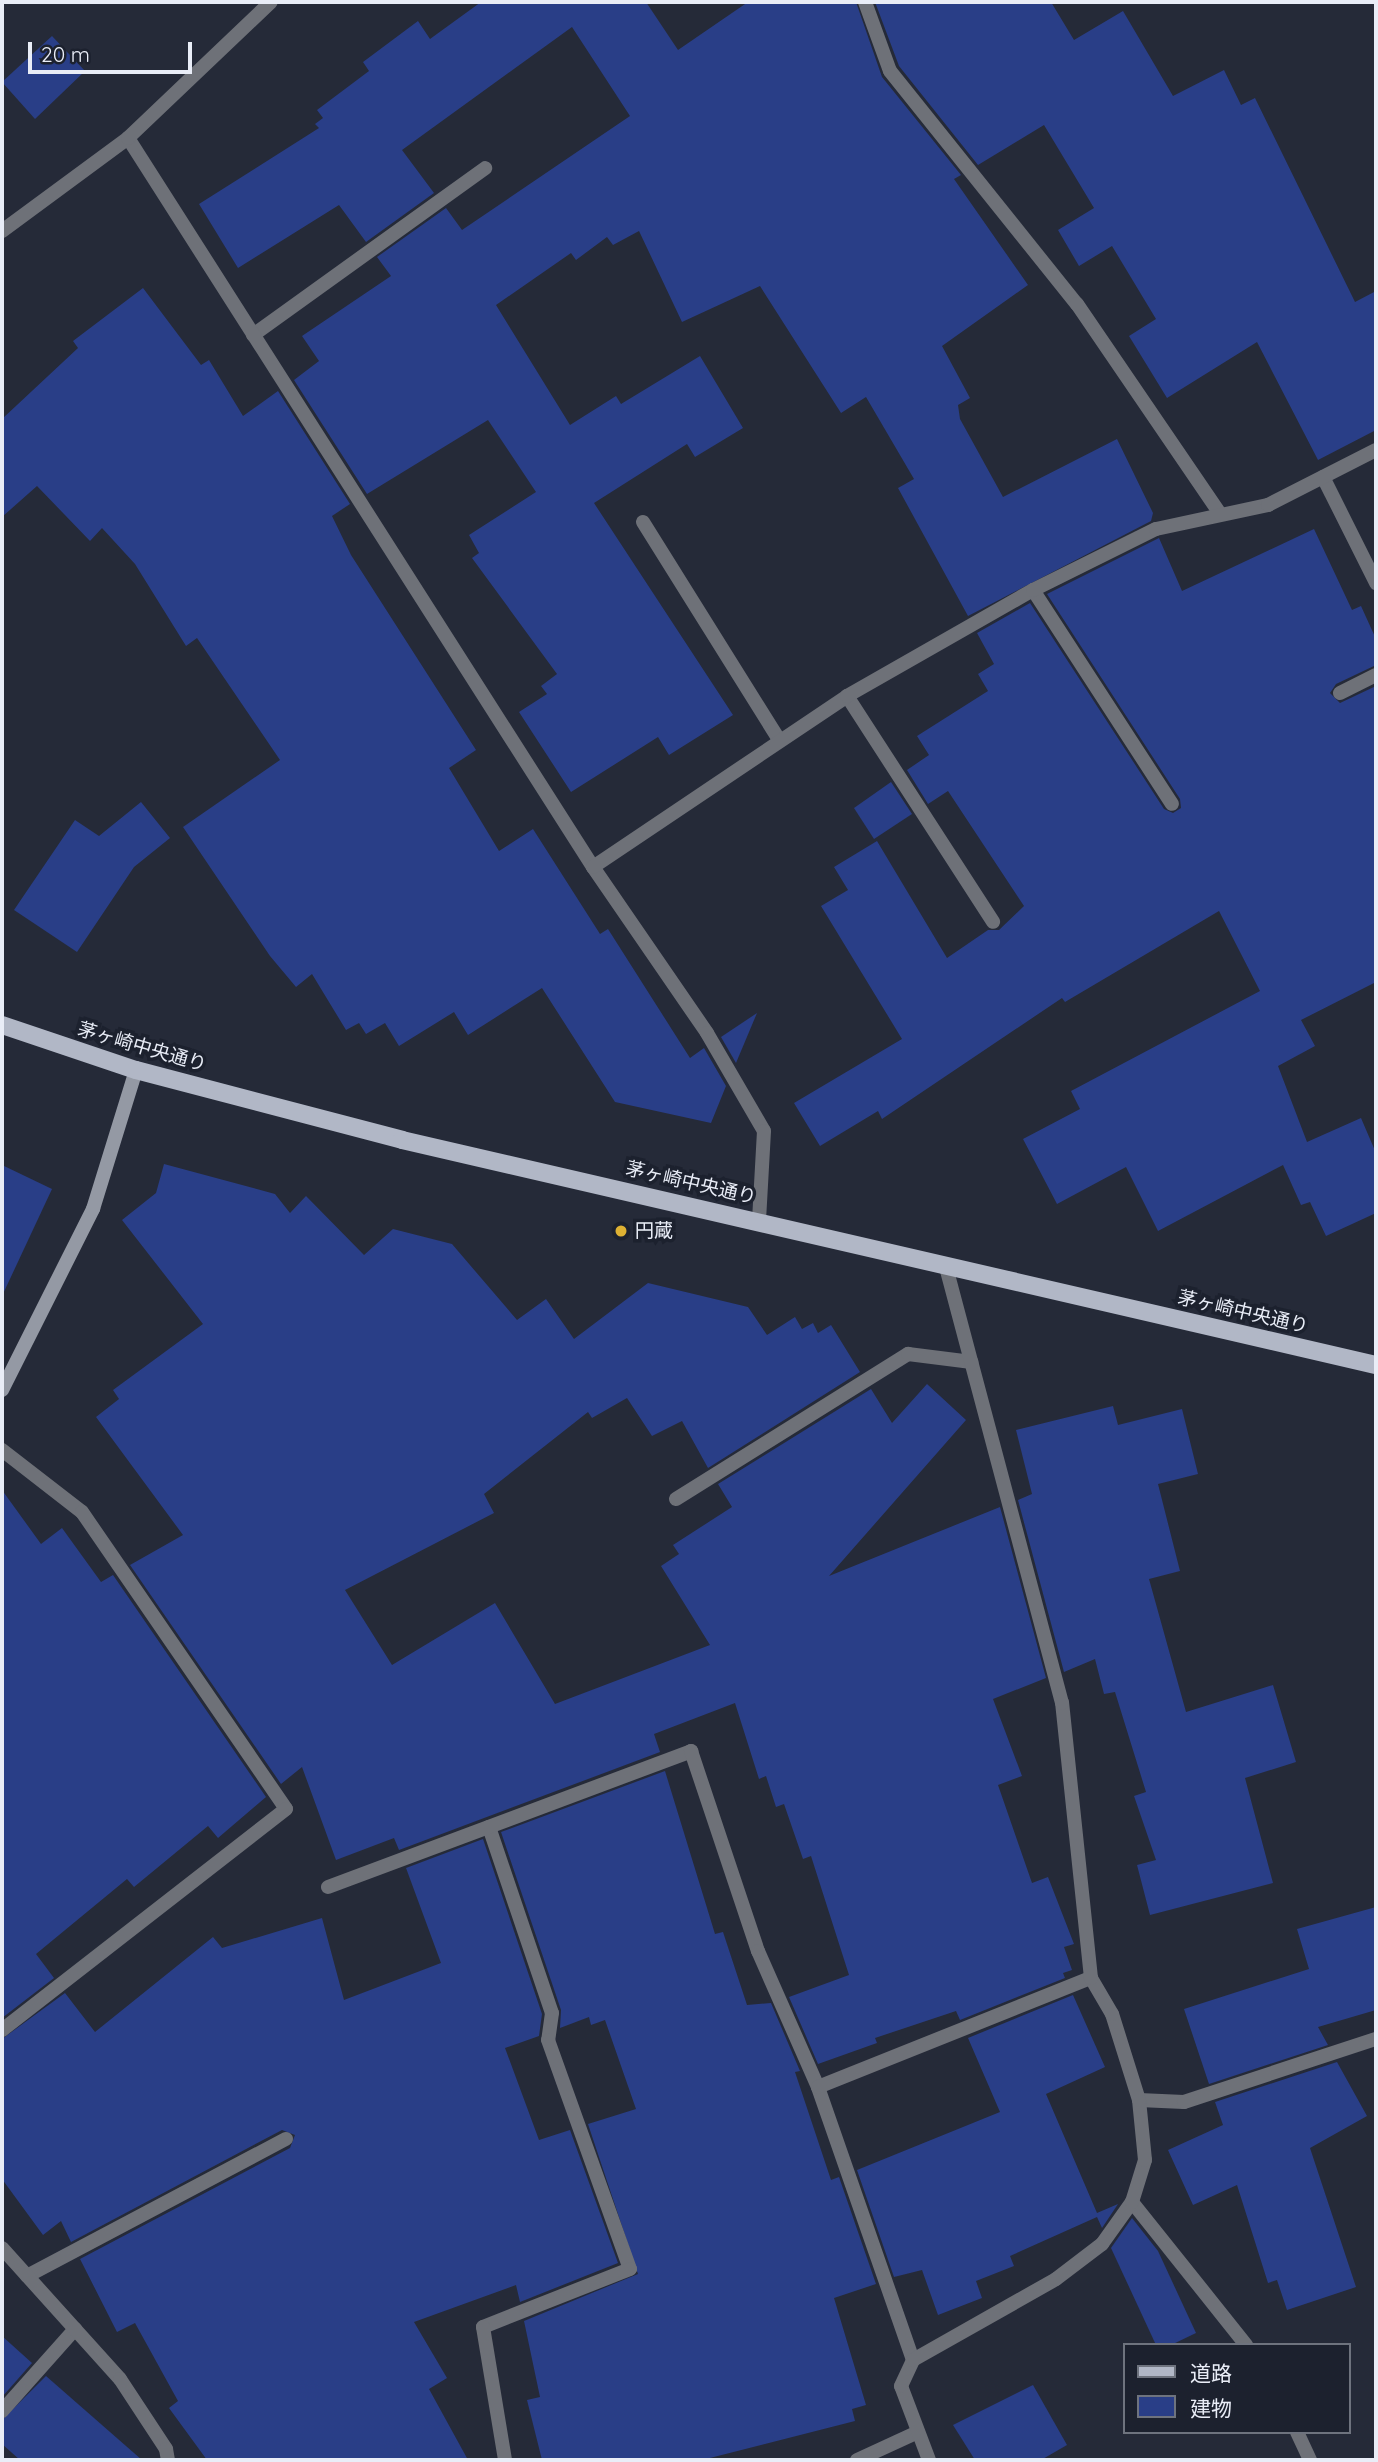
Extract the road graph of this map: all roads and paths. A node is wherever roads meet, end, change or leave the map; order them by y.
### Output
1 (271, 2) edge
2 (865, 2) edge
3 (128, 138) junction
4 (485, 168) dead end
5 (2, 231) edge
6 (253, 335) junction
7 (1376, 450) edge
8 (1323, 477) junction
9 (1219, 512) junction
10 (643, 522) dead end
11 (1376, 583) edge
12 (1033, 590) junction
13 (1376, 675) edge
14 (1340, 693) dead end
15 (847, 696) junction
16 (780, 741) junction
17 (1172, 804) dead end
18 (593, 867) junction
19 (993, 922) dead end
20 (2, 1025) edge
21 (136, 1070) junction
22 (759, 1220) junction
23 (945, 1264) junction
24 (971, 1362) junction
25 (1376, 1365) edge
26 (2, 1390) edge
27 (2, 1450) edge
28 (676, 1499) dead end
29 (489, 1827) junction
30 (328, 1887) dead end
31 (1091, 1978) junction
32 (2, 2031) edge
33 (1376, 2039) edge
34 (818, 2087) junction
35 (1139, 2100) junction
36 (286, 2139) dead end
37 (1132, 2202) junction
38 (2, 2248) edge
39 (27, 2276) junction
40 (75, 2329) junction
41 (1244, 2343) edge
42 (914, 2360) junction
43 (2, 2412) edge
44 (916, 2433) junction
45 (1298, 2434) edge
46 (167, 2460) edge
47 (505, 2460) edge
48 (857, 2460) edge
49 (929, 2460) edge
50 (1310, 2460) edge

1 - 3 street
2 - 9 street
3 - 5 street
3 - 6 street
4 - 6 street
6 - 18 street
7 - 8 street
8 - 9 street
8 - 11 street
9 - 12 street
10 - 16 street
12 - 15 street
12 - 17 street
13 - 14 street
15 - 16 street
15 - 19 street
16 - 18 street
18 - 22 street
20 - 21 main road, 茅ヶ崎中央通り
21 - 22 main road, 茅ヶ崎中央通り
21 - 26 street
22 - 23 main road, 茅ヶ崎中央通り
23 - 24 street
23 - 25 main road, 茅ヶ崎中央通り
24 - 28 street
24 - 31 street
27 - 32 street
29 - 30 street
29 - 34 street
29 - 47 street
31 - 34 street
31 - 35 street
33 - 35 street
34 - 42 street
35 - 37 street
36 - 39 street
37 - 41 street
37 - 42 street
38 - 39 street
39 - 40 street
40 - 43 street
40 - 46 street
42 - 44 street
44 - 48 street
44 - 49 street
45 - 50 street

